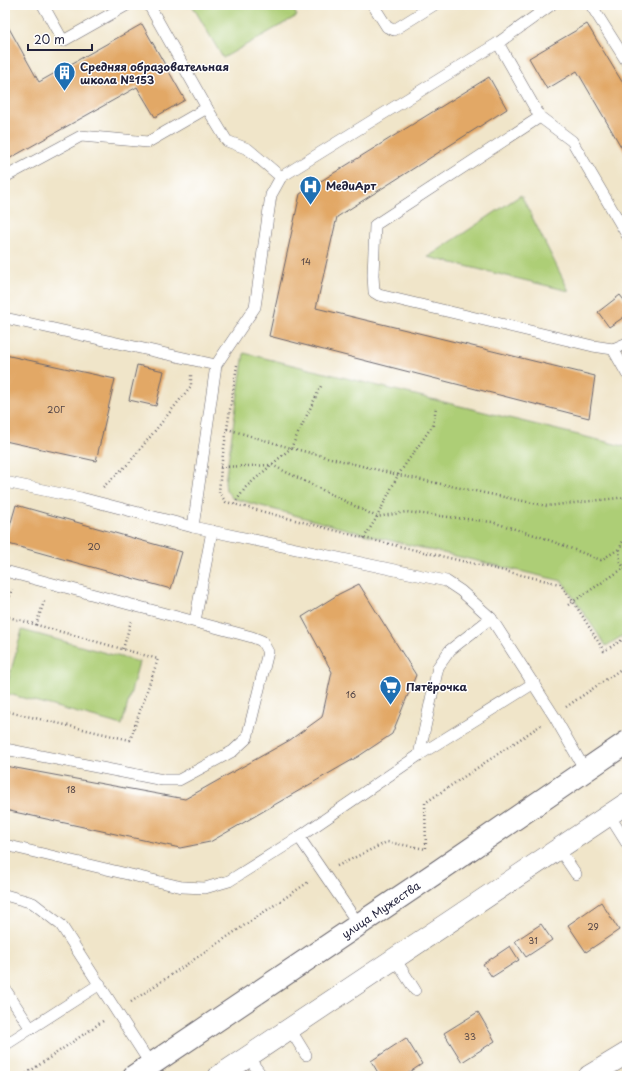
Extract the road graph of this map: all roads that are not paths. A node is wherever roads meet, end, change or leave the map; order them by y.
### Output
1 (43, 5) edge
2 (126, 5) edge
3 (149, 5) edge
4 (373, 5) edge
5 (434, 5) edge
6 (551, 5) edge
7 (591, 5) edge
8 (498, 44) junction
9 (627, 62) edge
10 (207, 108) junction
11 (540, 117) junction
12 (5, 177) edge
13 (282, 177) junction
14 (627, 235) edge
15 (5, 318) edge
16 (627, 343) edge
17 (613, 349) junction
18 (216, 365) junction
19 (627, 374) edge
20 (5, 482) edge
21 (193, 527) junction
22 (212, 531) junction
23 (5, 571) edge
24 (491, 618) junction
25 (195, 621) junction
26 (534, 683) junction
27 (627, 742) edge
28 (5, 749) edge
29 (419, 755) junction
30 (585, 770) junction
31 (627, 803) edge
32 (609, 815) junction
33 (299, 837) junction
34 (626, 842) edge
35 (5, 845) edge
36 (559, 849) junction
37 (576, 874) dead end
38 (5, 895) edge
39 (359, 925) junction
40 (394, 959) junction
41 (100, 984) junction
42 (5, 989) edge
43 (415, 990) dead end
44 (290, 1028) junction
45 (31, 1029) junction
46 (5, 1045) edge
47 (627, 1053) edge
48 (306, 1055) dead end
49 (248, 1057) junction
50 (142, 1070) edge
51 (219, 1076) edge
52 (262, 1076) edge
53 (589, 1076) edge

1 - 2 lane
3 - 10 lane
4 - 5 lane
6 - 8 lane
7 - 9 lane
8 - 11 lane
8 - 13 lane
10 - 12 lane
10 - 13 lane
11 - 14 lane
11 - 17 lane
13 - 18 lane
15 - 18 lane
16 - 17 lane
17 - 19 lane
18 - 21 lane
20 - 21 lane
21 - 22 lane
22 - 24 lane
22 - 25 lane
23 - 25 lane
24 - 26 lane
24 - 29 lane
25 - 28 lane
26 - 29 lane
26 - 30 lane
27 - 30 main road, улица Мужества
29 - 33 lane
30 - 39 main road, улица Мужества
31 - 32 street
32 - 34 lane
32 - 36 street
33 - 35 lane
33 - 39 lane
36 - 37 lane
36 - 40 street
38 - 41 lane
39 - 50 main road, улица Мужества
40 - 43 lane
40 - 44 street
41 - 45 lane
41 - 50 lane
42 - 45 lane
44 - 48 lane
44 - 49 street
45 - 46 lane
47 - 53 street
49 - 51 street
49 - 52 lane

